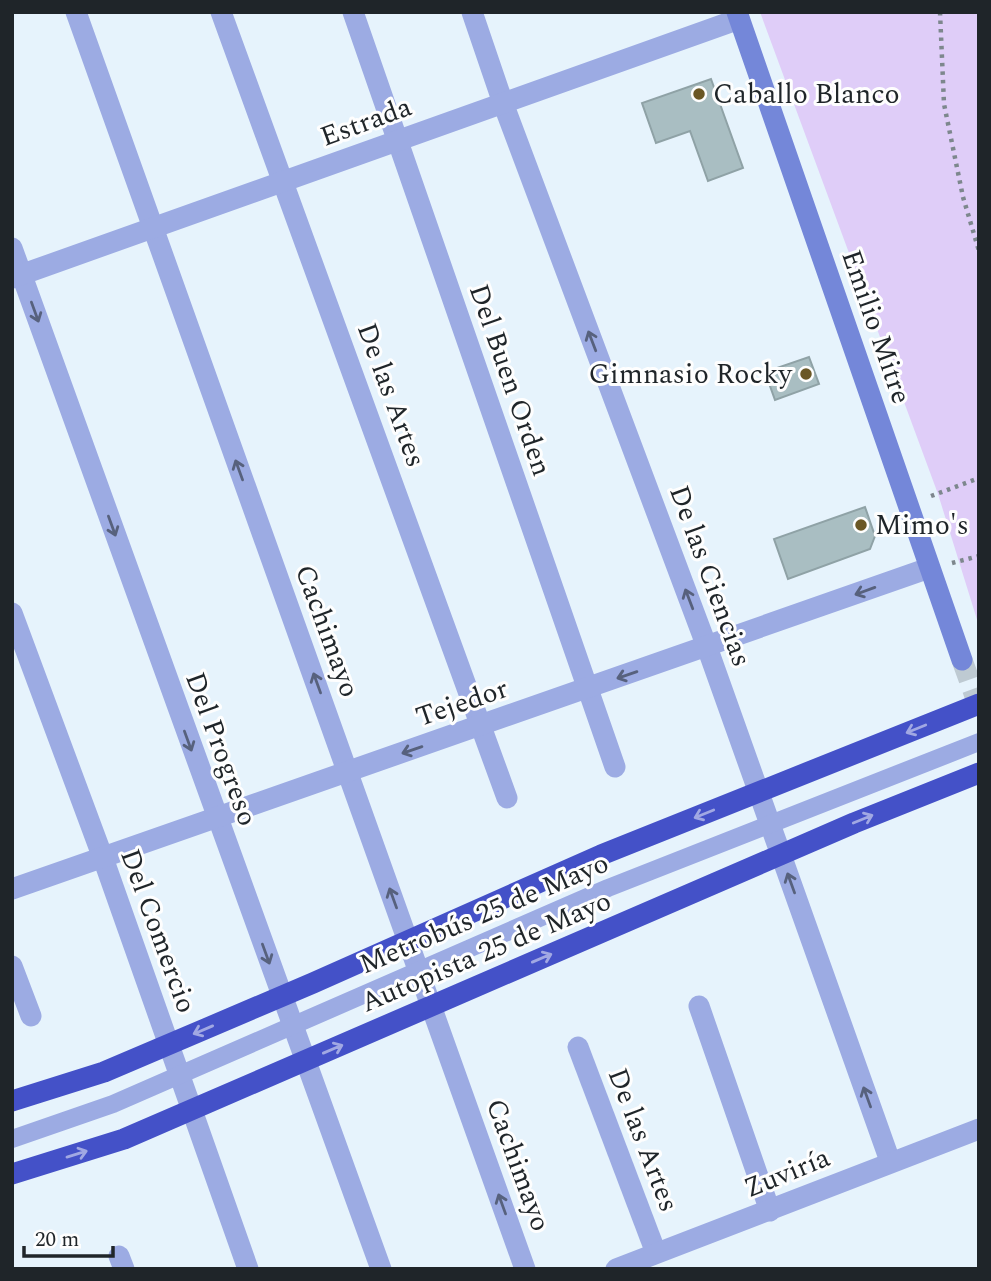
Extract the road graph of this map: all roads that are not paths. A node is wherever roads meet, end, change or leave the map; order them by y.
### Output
1 (76, 12) edge
2 (221, 12) edge
3 (353, 12) edge
4 (472, 12) edge
5 (738, 16) edge
6 (503, 103) junction
7 (397, 141) junction
8 (282, 182) junction
9 (152, 228) junction
10 (12, 248) edge
11 (17, 276) edge
12 (929, 568) junction
13 (12, 612) edge
14 (707, 647) junction
15 (962, 660) tunnel mouth
16 (589, 688) junction
17 (979, 704) edge
18 (482, 725) junction
19 (979, 742) edge
20 (615, 766) dead end
21 (349, 772) junction
22 (979, 774) edge
23 (507, 798) dead end
24 (216, 818) junction
25 (103, 858) junction
26 (12, 889) edge
27 (12, 966) edge
28 (699, 1006) dead end
29 (30, 1016) dead end
30 (578, 1047) dead end
31 (12, 1101) edge
32 (979, 1129) edge
33 (12, 1139) edge
34 (890, 1161) junction
35 (12, 1174) edge
36 (770, 1211) junction
37 (656, 1253) junction
38 (248, 1269) edge
39 (381, 1269) edge
40 (525, 1269) edge
41 (616, 1269) edge

1 - 9 street, Cachimayo
2 - 8 street, De las Artes
3 - 7 street, Del Buen Orden
4 - 6 street, De las Ciencias
5 - 6 street, Estrada
5 - 12 street, Emilio Mitre
6 - 7 street, Estrada
14 -> 6 street, De las Ciencias
7 - 8 street, Estrada
7 - 16 street, Del Buen Orden
8 - 9 street, Estrada
8 - 18 street, De las Artes
9 - 11 street, Estrada
21 -> 9 street, Cachimayo
10 - 11 street, Del Progreso
11 -> 24 street, Del Progreso
12 -> 14 street, Tejedor
12 - 15 street, Emilio Mitre
13 - 25 street, Del Comercio
14 -> 16 street, Tejedor
34 -> 14 street, De las Ciencias
16 - 18 street, Tejedor
16 - 20 street, Del Buen Orden
17 -> 31 highway, Autopista 25 de Mayo, bridge
18 -> 21 street, Tejedor
18 - 23 street, De las Artes
19 - 33 lane, Metrobús 25 de Mayo, bridge
21 - 24 street, Tejedor
40 -> 21 street, Cachimayo
35 -> 22 highway, Autopista 25 de Mayo, bridge
24 - 25 street, Tejedor
24 -> 39 street, Del Progreso
25 - 26 street, Tejedor
25 - 38 street, Del Comercio
27 - 29 street
28 - 36 street
30 - 37 street, De las Artes
32 - 34 street, Zuviría
34 - 36 street, Zuviría
36 - 37 street, Zuviría
37 - 41 street, Zuviría

